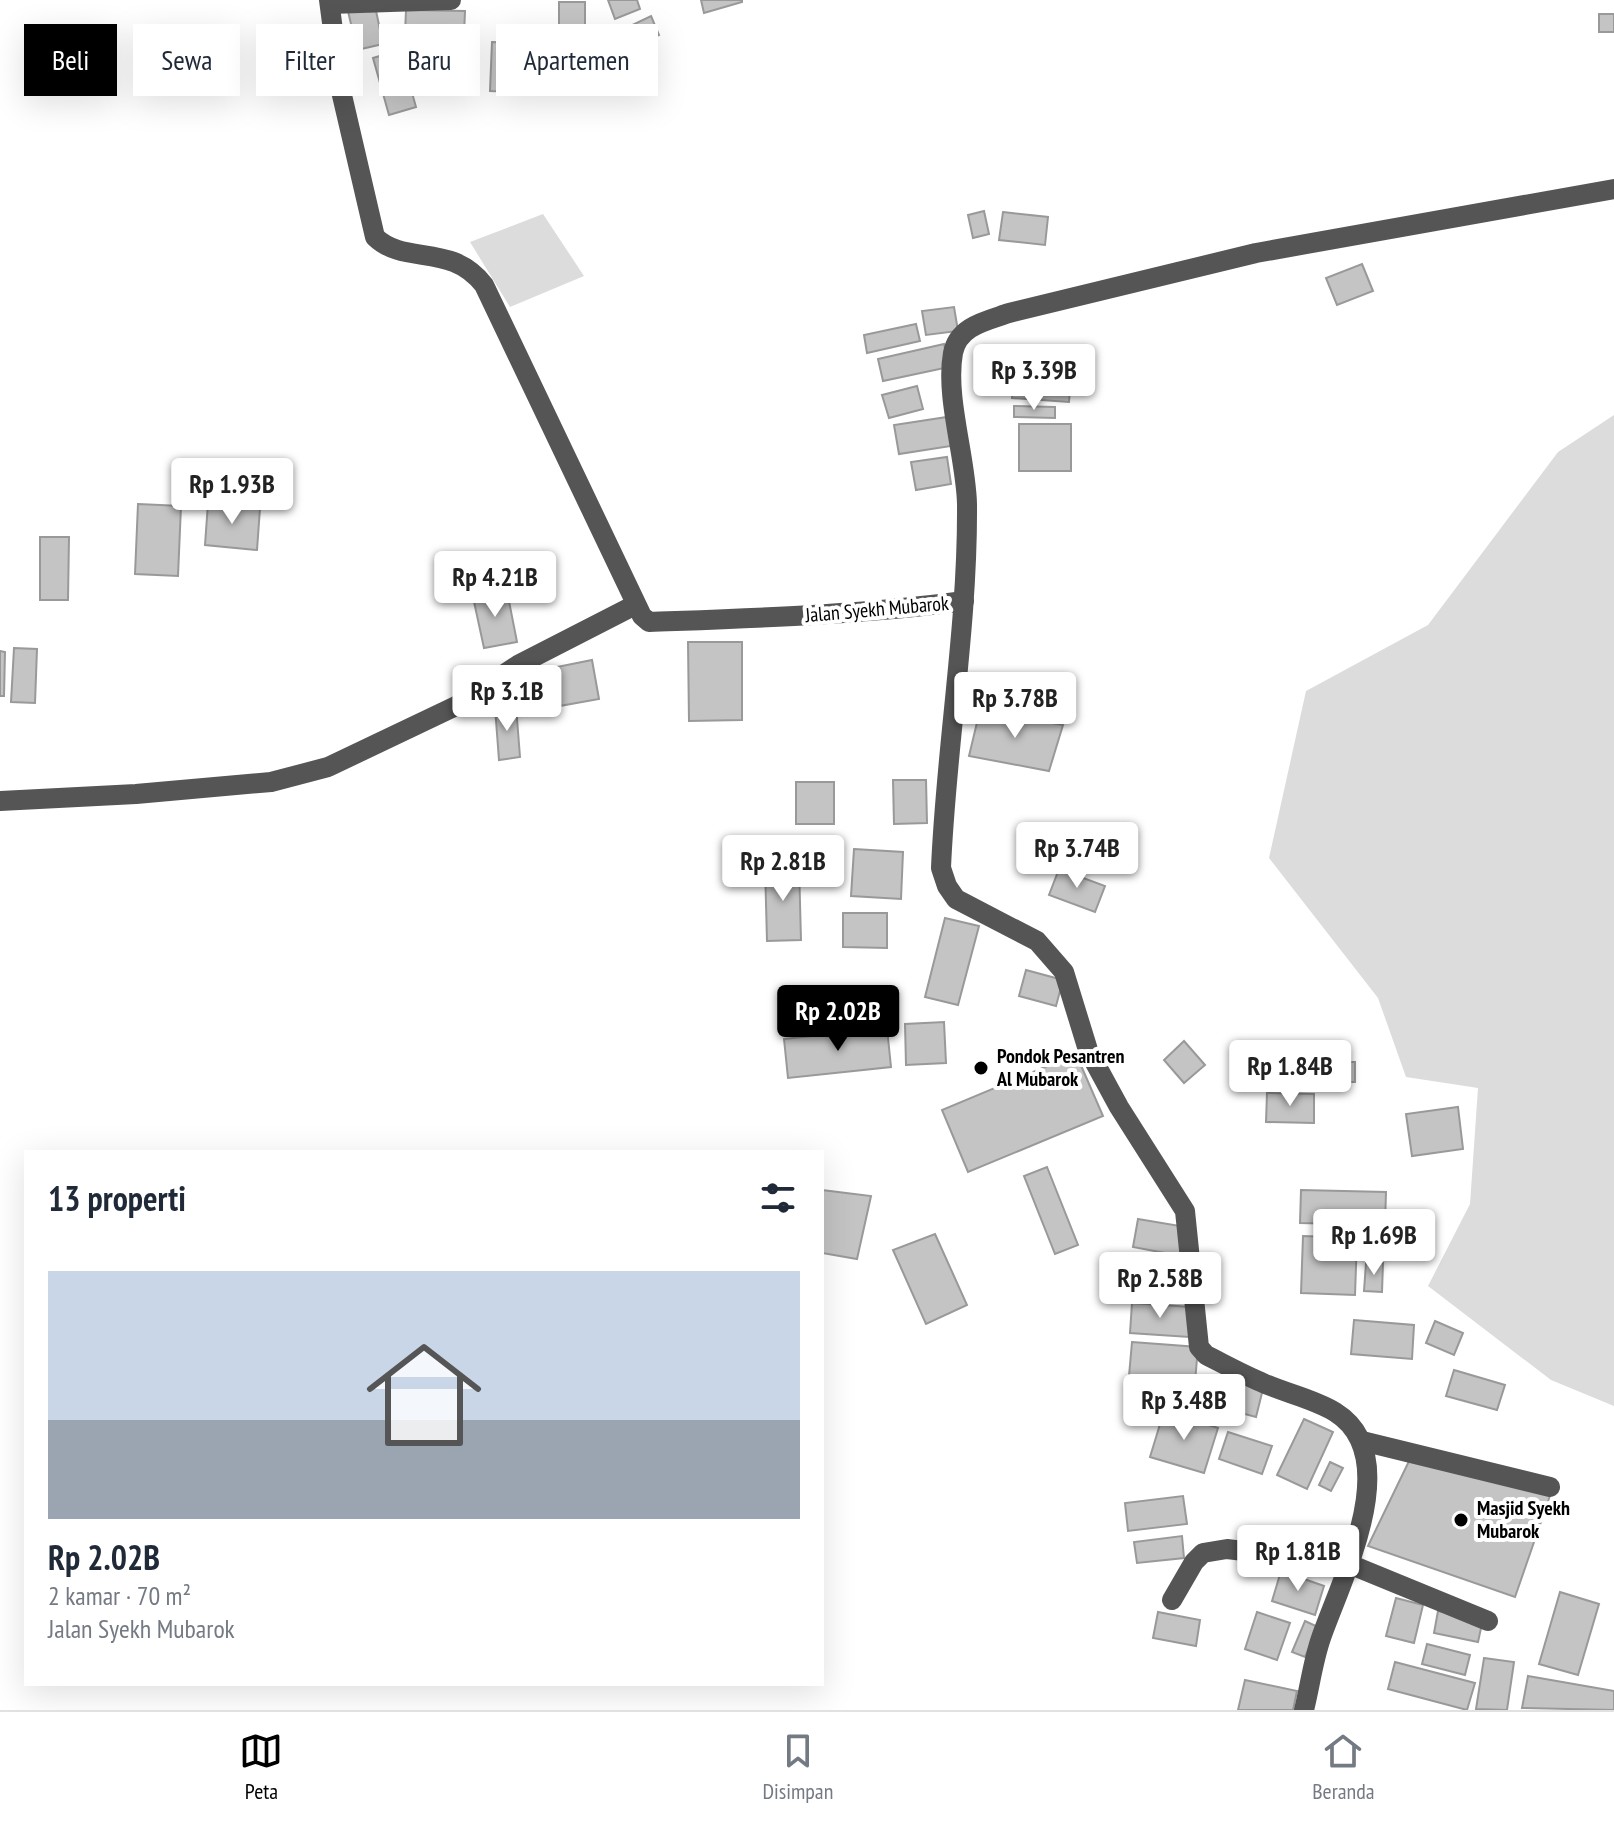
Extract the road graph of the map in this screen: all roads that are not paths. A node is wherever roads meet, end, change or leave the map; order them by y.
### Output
1 (451, 0) edge
2 (330, 2) edge
3 (1614, 189) edge
4 (964, 601) junction
5 (635, 605) junction
6 (0, 801) edge
7 (1362, 1441) junction
8 (1550, 1487) dead end
9 (1349, 1564) junction
10 (1172, 1600) dead end
11 (1488, 1621) dead end
12 (1304, 1710) edge

1 - 2 street
2 - 5 street
3 - 4 street
4 - 5 street, Jalan Syekh Mubarok
4 - 7 street, Jalan Syekh Mubarok
5 - 6 street
7 - 8 street
7 - 9 street
9 - 10 street
9 - 11 street
9 - 12 street

